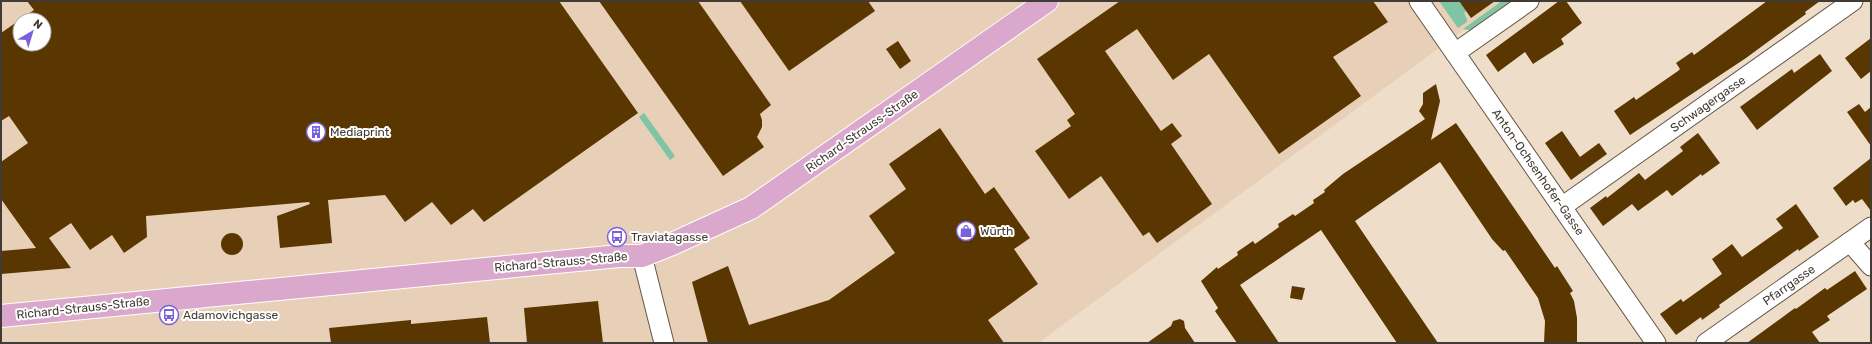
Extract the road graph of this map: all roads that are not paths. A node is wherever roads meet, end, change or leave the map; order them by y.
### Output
1 (1047, 1) edge
2 (1419, 1) edge
3 (1529, 1) edge
4 (1853, 1) edge
5 (1455, 53) junction
6 (1563, 206) junction
7 (1871, 227) edge
8 (1850, 242) junction
9 (642, 256) junction
10 (1871, 266) edge
11 (1, 316) edge
12 (664, 343) edge
13 (1656, 343) edge
14 (1706, 343) edge

1 - 9 main road, Richard-Strauss-Straße
2 - 5 street, Anton-Ochsenhofer-Gasse
3 - 5 street
4 - 6 street, Schwagergasse
5 - 6 street, Anton-Ochsenhofer-Gasse
6 - 13 street, Anton-Ochsenhofer-Gasse
7 - 8 street, Pfarrgasse
8 - 10 street
8 - 14 street, Pfarrgasse
9 - 11 main road, Richard-Strauss-Straße
9 - 12 street

